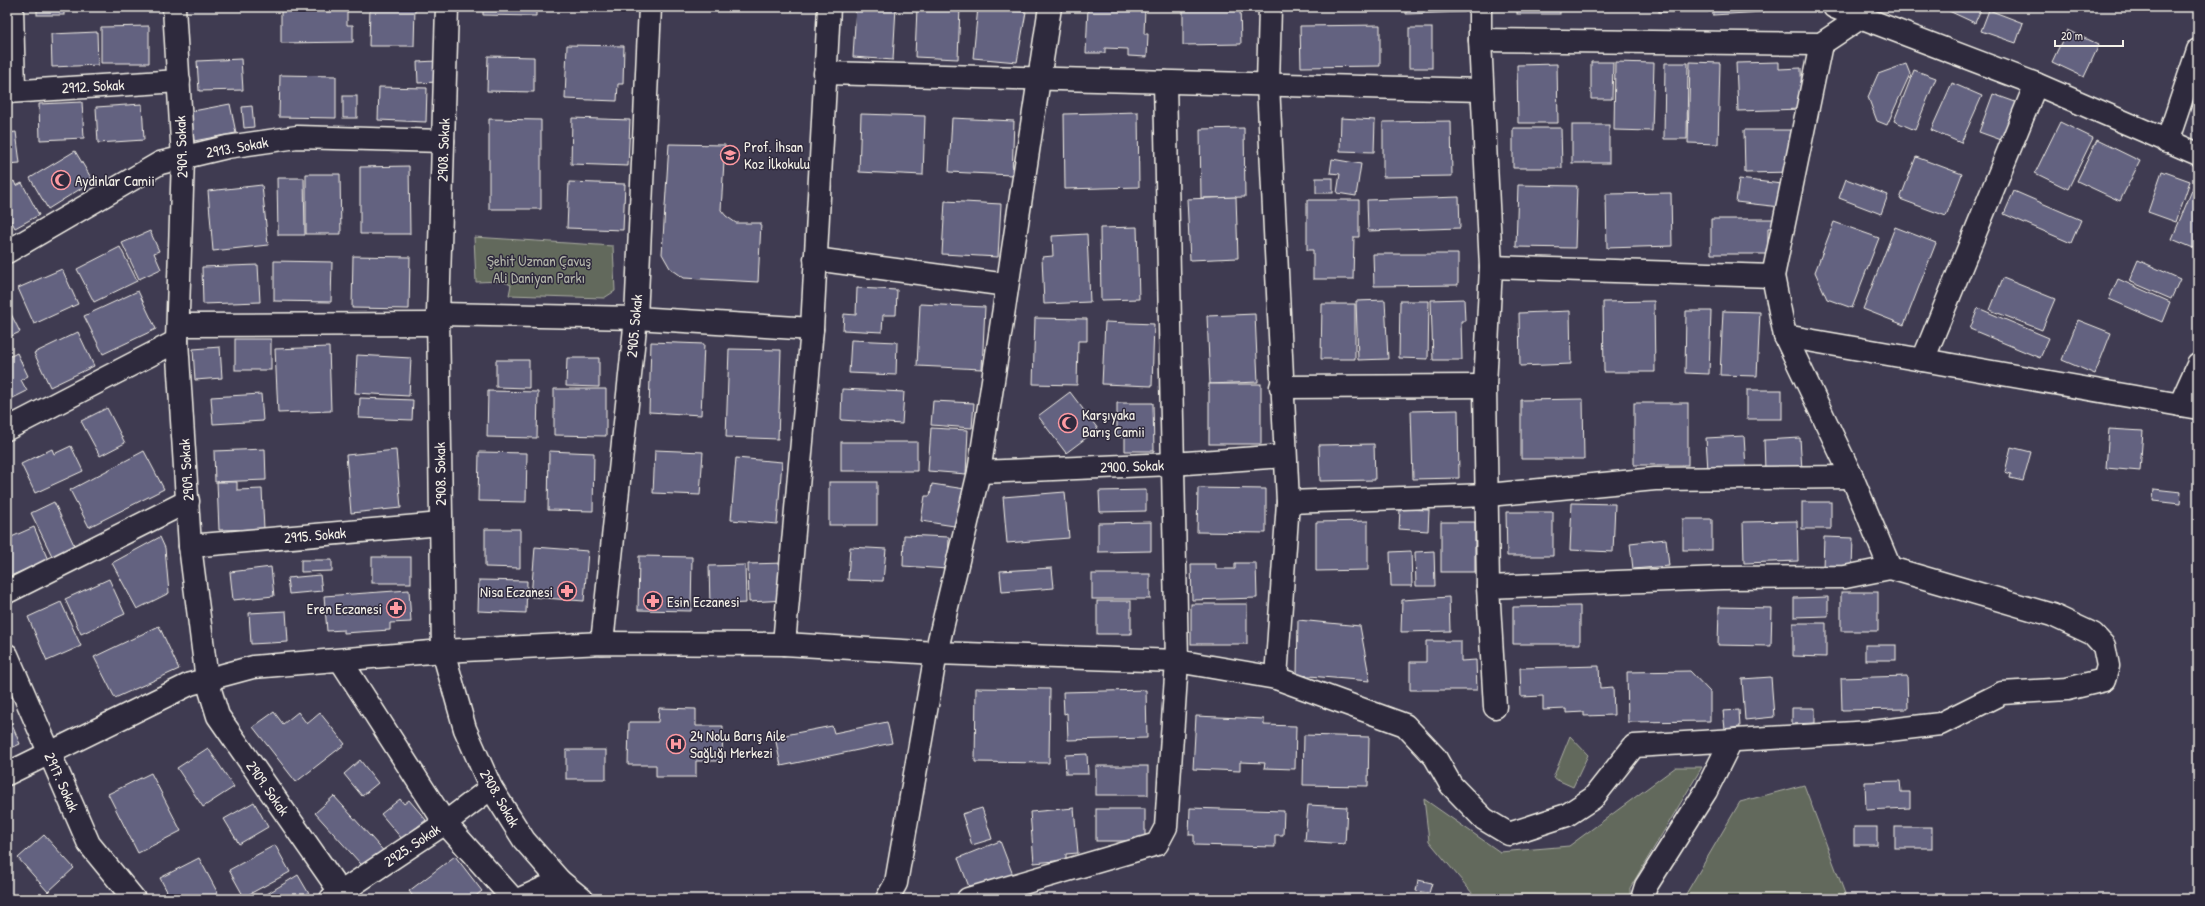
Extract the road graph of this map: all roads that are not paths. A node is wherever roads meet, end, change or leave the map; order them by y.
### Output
1 (12, 7) edge
2 (174, 7) edge
3 (447, 7) edge
4 (650, 7) edge
5 (830, 7) edge
6 (1050, 7) edge
7 (1270, 7) edge
8 (1480, 7) edge
9 (1834, 7) edge
10 (1860, 18) junction
11 (1480, 40) junction
12 (1821, 44) junction
13 (2198, 50) edge
14 (825, 73) junction
15 (1039, 80) junction
16 (179, 81) junction
17 (1165, 82) junction
18 (1268, 84) junction
19 (2036, 84) junction
20 (1482, 90) junction
21 (11, 92) edge
22 (443, 141) junction
23 (2167, 142) junction
24 (2198, 154) edge
25 (183, 158) junction
26 (7, 252) edge
27 (815, 259) junction
28 (1491, 267) junction
29 (1773, 276) junction
30 (1007, 285) junction
31 (636, 318) junction
32 (438, 319) junction
33 (812, 329) junction
34 (178, 333) junction
35 (1785, 336) junction
36 (1923, 360) junction
37 (2198, 366) edge
38 (1485, 386) junction
39 (1281, 387) junction
40 (2189, 406) edge
41 (7, 429) edge
42 (1285, 456) junction
43 (1172, 464) junction
44 (978, 472) junction
45 (1852, 477) junction
46 (1488, 495) junction
47 (188, 501) junction
48 (1288, 502) junction
49 (441, 524) junction
50 (190, 546) junction
51 (1890, 568) junction
52 (1488, 587) junction
53 (7, 592) edge
54 (602, 643) junction
55 (784, 644) junction
56 (443, 651) junction
57 (936, 653) junction
58 (8, 661) edge
59 (341, 661) junction
60 (1177, 661) junction
61 (1276, 678) junction
62 (207, 680) junction
63 (1495, 707) dead end
64 (1731, 741) junction
65 (49, 753) junction
66 (7, 774) edge
67 (491, 788) junction
68 (445, 824) junction
69 (560, 881) junction
70 (336, 896) edge
71 (134, 899) edge
72 (513, 899) edge
73 (520, 899) edge
74 (582, 899) edge
75 (887, 899) edge
76 (968, 899) edge
77 (1642, 899) edge

1 - 21 street
2 - 16 street, 2909. Sokak
3 - 22 street, 2908. Sokak
4 - 31 street, 2905. Sokak
5 - 14 street
6 - 15 street
7 - 18 street
8 - 11 street
9 - 10 street
10 - 12 street
10 - 19 street
11 - 12 street
11 - 20 street
12 - 29 street
13 - 23 street
14 - 15 street
14 - 27 street
15 - 17 street
15 - 30 street
16 - 21 street, 2912. Sokak
16 - 25 street, 2909. Sokak
17 - 18 street
17 - 43 street
18 - 20 street
18 - 39 street
19 - 23 street
19 - 36 street
20 - 28 street
22 - 25 street, 2913. Sokak
22 - 32 street, 2908. Sokak
23 - 24 street
25 - 26 street, 2913. Sokak
25 - 34 street, 2909. Sokak
27 - 30 street
27 - 33 street
28 - 29 street
28 - 38 street
29 - 35 street
30 - 44 street
31 - 32 street
31 - 33 street
31 - 54 street, 2905. Sokak
32 - 34 street
32 - 49 street, 2908. Sokak
33 - 55 street
34 - 41 street
34 - 47 street, 2909. Sokak
35 - 36 street
35 - 45 street
36 - 40 street
37 - 40 street
38 - 39 street
38 - 46 street
39 - 42 street
42 - 43 street, 2900. Sokak
42 - 48 street
43 - 44 street, 2900. Sokak
43 - 60 street
44 - 57 street
45 - 46 street
45 - 51 street
46 - 48 street
46 - 52 street
47 - 50 street, 2909. Sokak
47 - 53 street
48 - 61 street
49 - 50 street, 2915. Sokak
49 - 56 street, 2908. Sokak
50 - 62 street, 2909. Sokak
51 - 52 street
51 - 64 street
52 - 63 street
54 - 55 street
54 - 56 street
55 - 57 street
56 - 59 street
56 - 67 street, 2908. Sokak
57 - 60 street
57 - 75 street
58 - 65 street, 2917. Sokak
59 - 62 street
59 - 68 street
60 - 61 street
60 - 76 street
61 - 64 street
62 - 65 street
62 - 70 street, 2909. Sokak
64 - 77 street
65 - 66 street
65 - 71 street, 2917. Sokak
67 - 68 street, 2925. Sokak
67 - 69 street, 2908. Sokak
68 - 70 street, 2925. Sokak
68 - 72 street
69 - 73 street
69 - 74 street, 2908. Sokak

